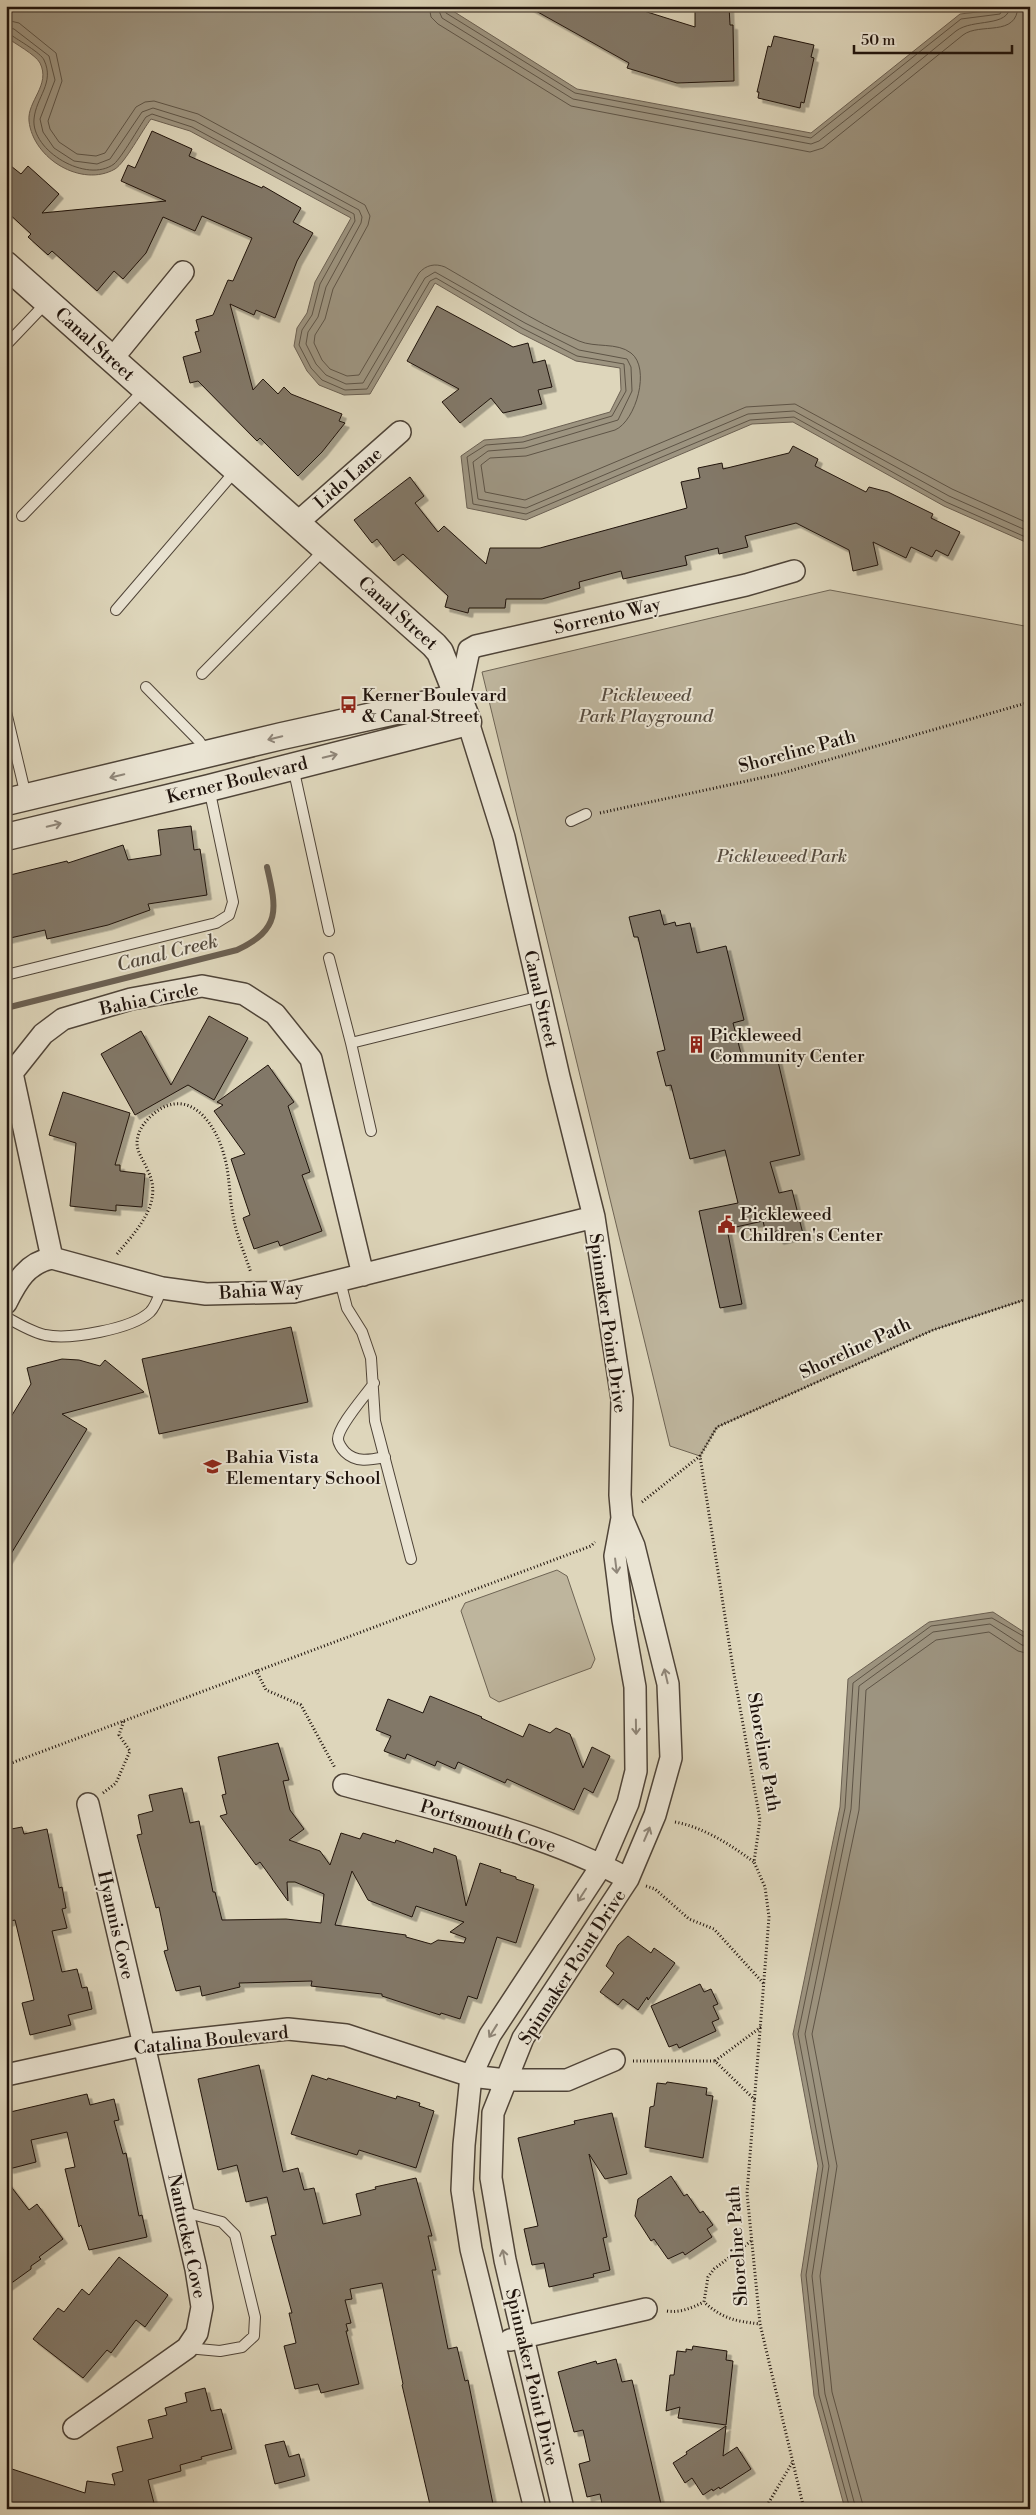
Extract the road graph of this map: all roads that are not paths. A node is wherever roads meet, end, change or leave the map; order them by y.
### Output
1 (6, 266) edge
2 (183, 272) dead end
3 (47, 302) junction
4 (6, 346) edge
5 (112, 359) junction
6 (145, 388) junction
7 (400, 432) dead end
8 (237, 470) junction
9 (22, 516) dead end
10 (297, 523) junction
11 (326, 548) junction
12 (794, 571) dead end
13 (116, 610) dead end
14 (202, 674) dead end
15 (146, 687) dead end
16 (459, 698) junction
17 (6, 712) edge
18 (468, 722) junction
19 (208, 755) junction
20 (292, 766) junction
21 (209, 788) junction
22 (16, 800) edge
23 (586, 814) road end
24 (571, 821) dead end
25 (6, 836) edge
26 (329, 931) dead end
27 (330, 958) dead end
28 (6, 975) edge
29 (541, 996) junction
30 (351, 1043) junction
31 (9, 1072) edge
32 (371, 1131) dead end
33 (594, 1217) junction
34 (52, 1258) junction
35 (363, 1275) junction
36 (340, 1281) junction
37 (162, 1288) junction
38 (6, 1303) edge
39 (6, 1318) edge
40 (374, 1383) junction
41 (385, 1457) junction
42 (622, 1518) junction
43 (411, 1559) dead end
44 (344, 1784) road end
45 (88, 1804) road end
46 (602, 1864) junction
47 (628, 1879) junction
48 (143, 2045) junction
49 (614, 2060) road end
50 (6, 2075) edge
51 (471, 2076) junction
52 (506, 2080) junction
53 (184, 2212) junction
54 (646, 2309) road end
55 (523, 2337) junction
56 (495, 2343) junction
57 (187, 2348) junction
58 (74, 2428) dead end
59 (536, 2509) edge
60 (563, 2509) edge

1 - 3 street, Canal Street
2 - 5 street
3 - 4 lane
3 - 5 street, Canal Street
5 - 6 street, Canal Street
6 - 8 street, Canal Street
6 - 9 lane
7 - 10 street, Lido Lane
8 - 10 street, Canal Street
8 - 13 lane
10 - 11 street, Canal Street
11 - 14 lane
11 - 16 street, Canal Street
12 - 16 street, Sorrento Way
15 - 19 lane
16 - 18 street, Canal Street
16 -> 19 street, Kerner Boulevard
17 - 22 lane
20 -> 18 street, Kerner Boulevard
18 - 29 street, Canal Street
19 -> 22 street, Kerner Boulevard
20 - 21 street, Kerner Boulevard
20 - 26 lane
25 -> 21 street, Kerner Boulevard
21 - 28 lane
23 - 24 lane
27 - 30 lane
29 - 30 lane
29 - 33 street, Canal Street
30 - 32 lane
31 - 34 street, Bahia Circle
31 - 35 street, Bahia Circle
33 - 35 street, Bahia Way
33 - 42 street, Spinnaker Point Drive
34 - 37 street, Bahia Way
34 - 38 street
35 - 36 street, Bahia Way
36 - 37 street, Bahia Way
36 - 40 lane
37 - 39 lane
40 - 41 lane
40 - 41 lane
41 - 43 lane
42 -> 46 street, Spinnaker Point Drive
47 -> 42 street, Spinnaker Point Drive
44 - 46 street, Portsmouth Cove
45 - 48 street, Hyannis Cove
46 - 47 street, Portsmouth Cove
46 -> 51 street, Spinnaker Point Drive
47 - 52 street, Spinnaker Point Drive
48 - 50 street, Catalina Boulevard
48 - 51 street, Catalina Boulevard
48 - 53 street, Nantucket Cove
49 - 52 street, Catalina Boulevard
51 - 52 street, Catalina Boulevard
51 - 56 street, Spinnaker Point Drive
55 -> 52 street, Spinnaker Point Drive
53 - 57 street, Nantucket Cove
53 - 57 lane
54 - 55 street
55 - 56 street
55 - 60 street, Spinnaker Point Drive
56 - 59 street, Spinnaker Point Drive
57 - 58 street, Nantucket Cove

